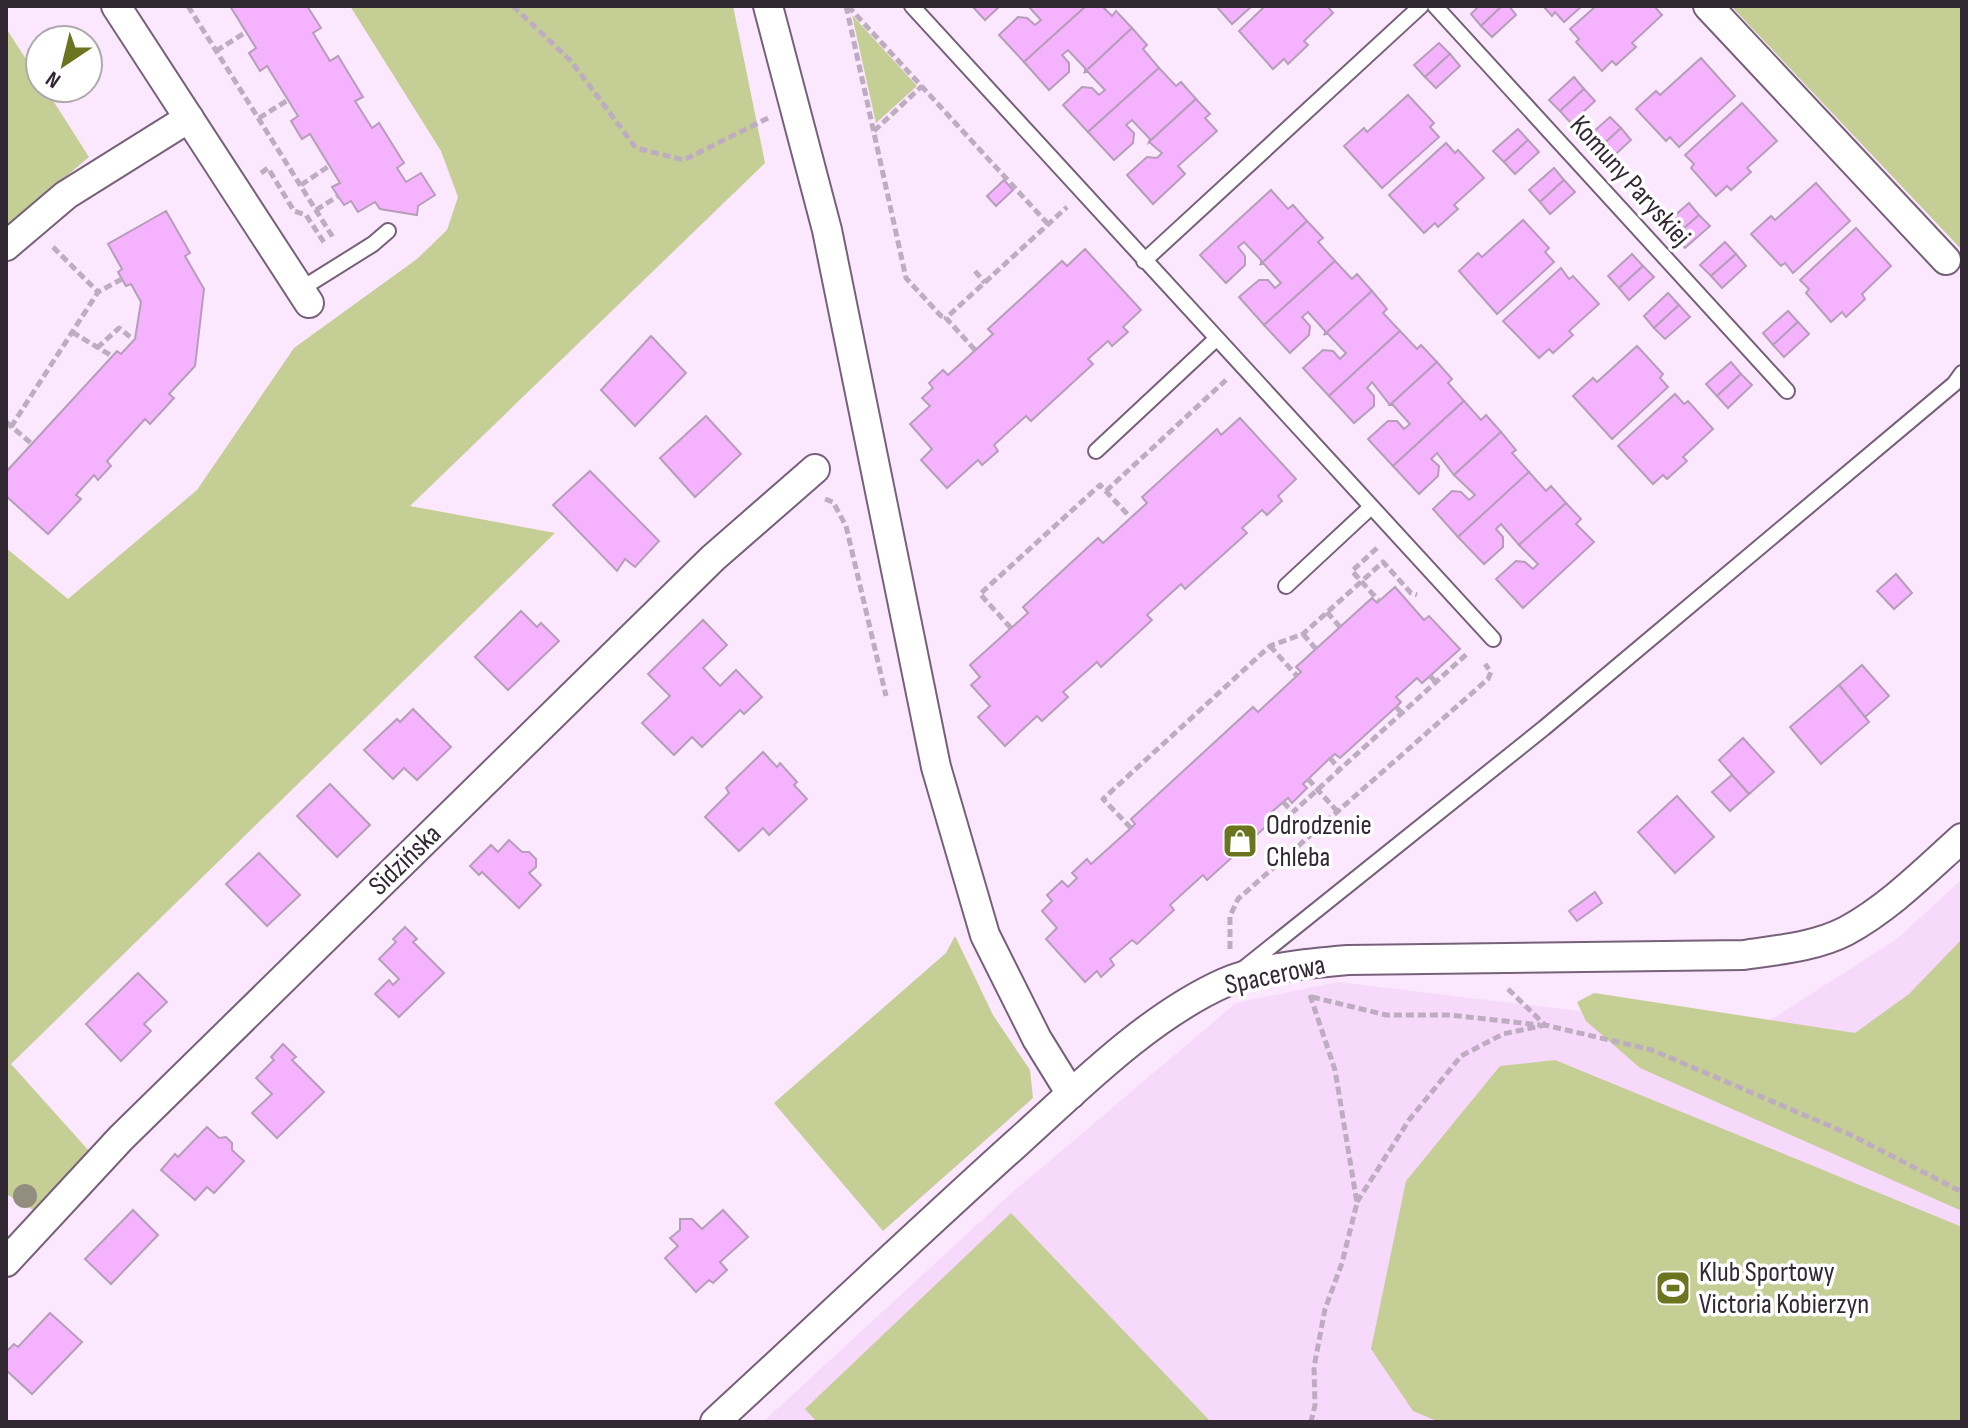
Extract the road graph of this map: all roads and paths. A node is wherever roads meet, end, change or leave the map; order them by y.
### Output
1 (116, 6) edge
2 (188, 6) edge
3 (513, 6) edge
4 (768, 6) edge
5 (847, 6) edge
6 (912, 6) edge
7 (1421, 6) edge
8 (1435, 6) edge
9 (1708, 6) edge
10 (246, 32) dead end
11 (216, 51) junction
12 (922, 86) junction
13 (288, 100) dead end
14 (794, 105) junction
15 (189, 118) junction
16 (259, 118) junction
17 (874, 131) junction
18 (329, 166) dead end
19 (251, 179) dead end
20 (301, 185) junction
21 (338, 196) dead end
22 (1067, 207) dead end
23 (316, 210) junction
24 (1048, 224) junction
25 (388, 231) dead end
26 (6, 246) edge
27 (52, 246) dead end
28 (1946, 260) dead end
29 (1144, 261) junction
30 (975, 271) dead end
31 (122, 279) dead end
32 (985, 283) junction
33 (98, 292) junction
34 (305, 296) joint
35 (946, 318) junction
36 (72, 332) junction
37 (1216, 339) junction
38 (134, 340) dead end
39 (97, 348) junction
40 (975, 350) dead end
41 (112, 356) dead end
42 (1962, 373) edge
43 (1226, 380) dead end
44 (1787, 391) dead end
45 (9, 424) edge
46 (32, 444) dead end
47 (1096, 451) dead end
48 (815, 469) dead end
49 (1106, 491) junction
50 (775, 504) junction
51 (1371, 507) junction
52 (1131, 518) dead end
53 (1383, 562) junction
54 (1361, 582) junction
55 (1286, 586) dead end
56 (1379, 601) dead end
57 (1428, 606) dead end
58 (1327, 612) junction
59 (1340, 627) dead end
60 (1011, 628) dead end
61 (1303, 634) junction
62 (1493, 639) dead end
63 (1459, 641) dead end
64 (1270, 646) junction
65 (1316, 649) dead end
66 (1478, 661) dead end
67 (1297, 676) dead end
68 (1430, 676) dead end
69 (1436, 682) junction
70 (888, 707) dead end
71 (1396, 707) dead end
72 (1402, 713) junction
73 (1330, 758) dead end
74 (1340, 770) junction
75 (1308, 779) dead end
76 (1318, 790) junction
77 (1283, 802) dead end
78 (1337, 811) junction
79 (1131, 828) dead end
80 (1962, 838) edge
81 (1481, 957) junction
82 (1300, 964) junction
83 (1227, 981) junction
84 (1311, 997) junction
85 (1545, 1025) junction
86 (1071, 1094) junction
87 (1962, 1192) edge
88 (1357, 1203) junction
89 (6, 1262) edge
90 (715, 1422) edge
91 (1311, 1422) edge

1 - 15 street
2 - 11 path
3 - 14 path
4 - 14 street
5 - 12 path
5 - 17 path
6 - 29 lane
7 - 29 lane
8 - 44 lane, Komuny Paryskiej
9 - 28 street
10 - 11 path
11 - 16 path
12 - 17 path
12 - 24 path
13 - 16 path
14 - 86 street
15 - 26 street
15 - 34 street
16 - 20 path
17 - 35 path
18 - 20 path
19 - 23 path
20 - 23 path
21 - 23 path
22 - 24 path
24 - 32 path
25 - 34 lane
27 - 33 path
29 - 37 lane
30 - 32 path
31 - 33 path
32 - 35 path
33 - 36 path
35 - 40 path
36 - 39 path
36 - 45 path
37 - 47 lane
37 - 51 lane
38 - 39 path
39 - 41 path
42 - 83 lane
43 - 49 path
45 - 46 path
48 - 50 street, Sidzińska
49 - 52 path
49 - 60 path
50 - 70 path
50 - 89 street, Sidzińska
51 - 55 lane
51 - 62 lane
53 - 54 path
53 - 54 path
53 - 57 path
54 - 56 path
54 - 58 path
58 - 59 path
58 - 61 path
61 - 64 path
61 - 65 path
63 - 69 path
64 - 67 path
64 - 79 path
66 - 78 path
68 - 69 path
69 - 72 path
71 - 72 path
72 - 74 path
73 - 74 path
74 - 76 path
75 - 76 path
76 - 77 path
76 - 78 path
78 - 83 path
80 - 81 street, Spacerowa
81 - 82 street, Spacerowa
81 - 85 path
82 - 83 street, Spacerowa
82 - 84 path
83 - 86 street, Spacerowa
84 - 85 path
84 - 88 path
85 - 87 path
85 - 88 path
86 - 90 street, Spacerowa
88 - 91 path

